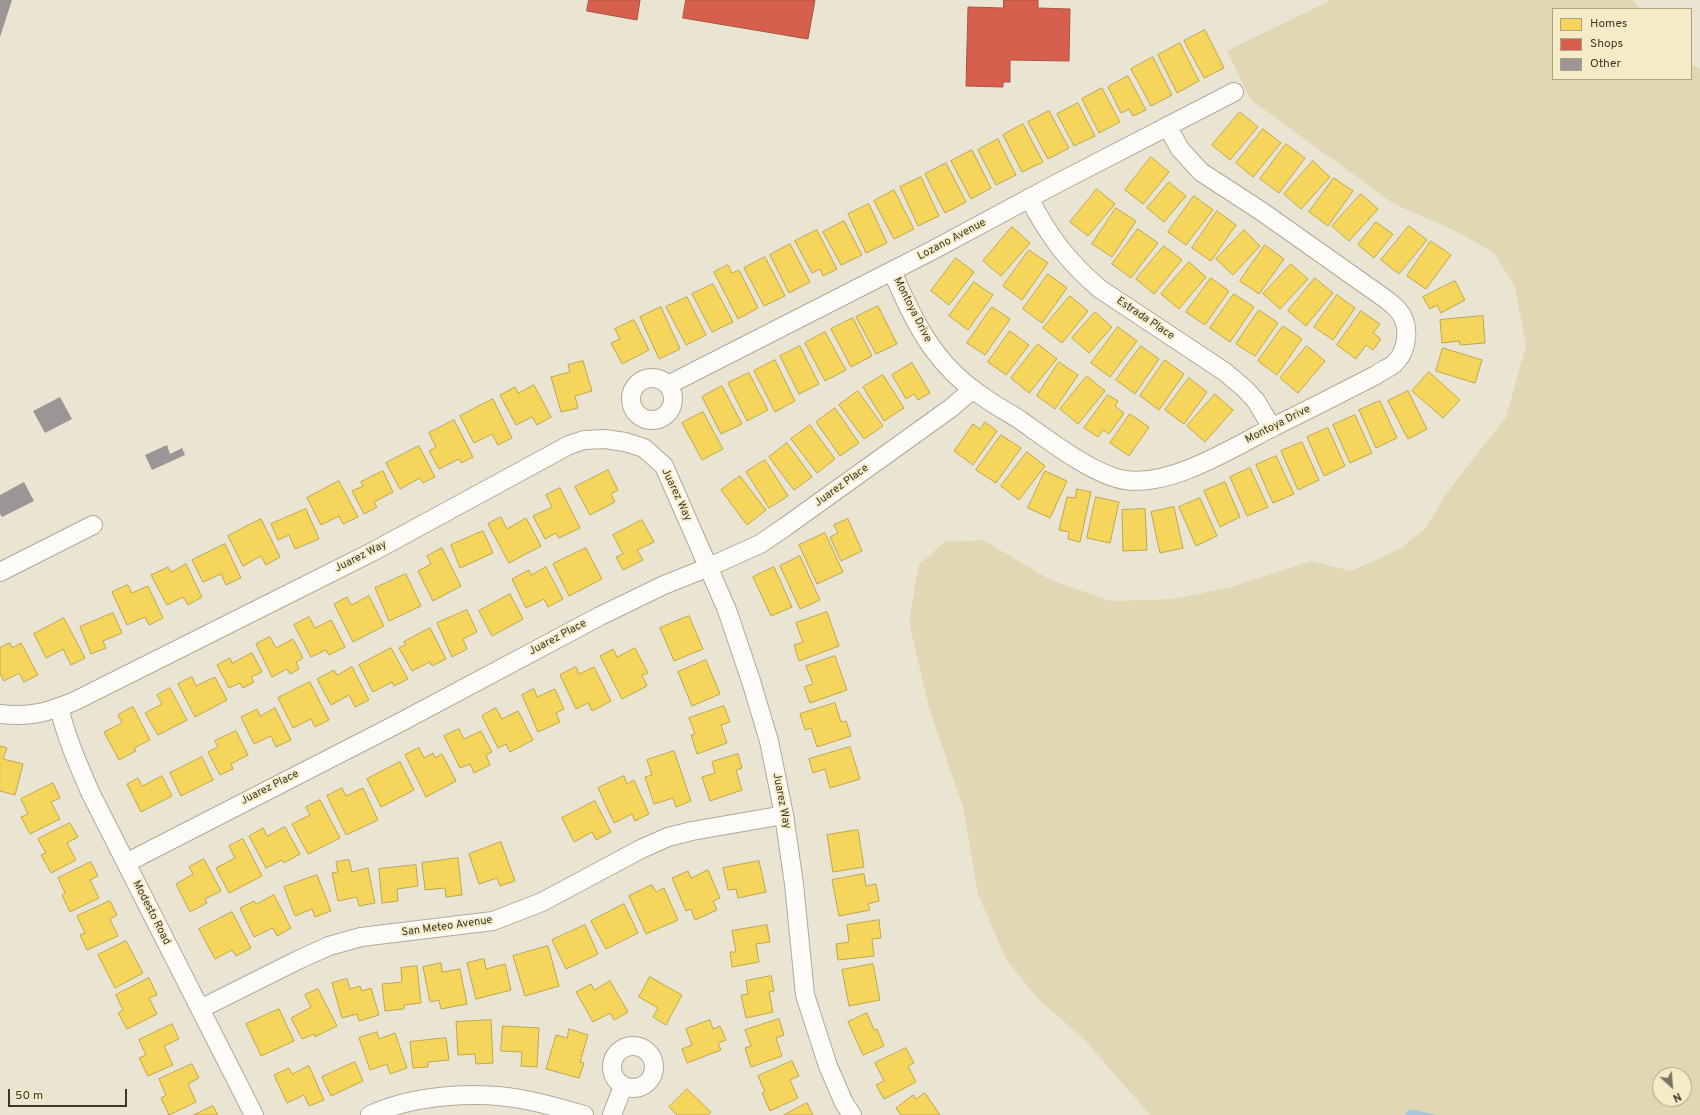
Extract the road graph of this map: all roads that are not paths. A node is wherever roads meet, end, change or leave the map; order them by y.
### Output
1 (1234, 92) dead end
2 (1167, 126) junction
3 (1029, 198) junction
4 (892, 271) junction
5 (668, 385) dead end
6 (973, 389) junction
7 (1272, 428) junction
8 (93, 525) dead end
9 (709, 567) junction
10 (0, 572) edge
11 (60, 707) junction
12 (0, 714) edge
13 (784, 815) junction
14 (126, 863) junction
15 (200, 1009) junction
16 (623, 1086) dead end
17 (254, 1115) edge
18 (370, 1115) edge
19 (584, 1115) edge
20 (612, 1115) edge
21 (852, 1115) edge

1 - 2 street, Lozano Avenue
2 - 3 street, Lozano Avenue
2 - 7 street, Montoya Drive
3 - 4 street, Lozano Avenue
3 - 7 street, Estrada Place
4 - 5 street, Lozano Avenue
4 - 6 street, Montoya Drive
6 - 7 street, Montoya Drive
6 - 9 street, Juarez Place
8 - 10 street
9 - 11 street, Juarez Way
9 - 13 street, Juarez Way
9 - 14 street, Juarez Place
11 - 12 street, Juarez Way
11 - 14 street, Modesto Road
13 - 15 street, San Meteo Avenue
13 - 21 street, Juarez Way
14 - 15 street, Modesto Road
15 - 17 street, Modesto Road
16 - 20 street
18 - 19 street

